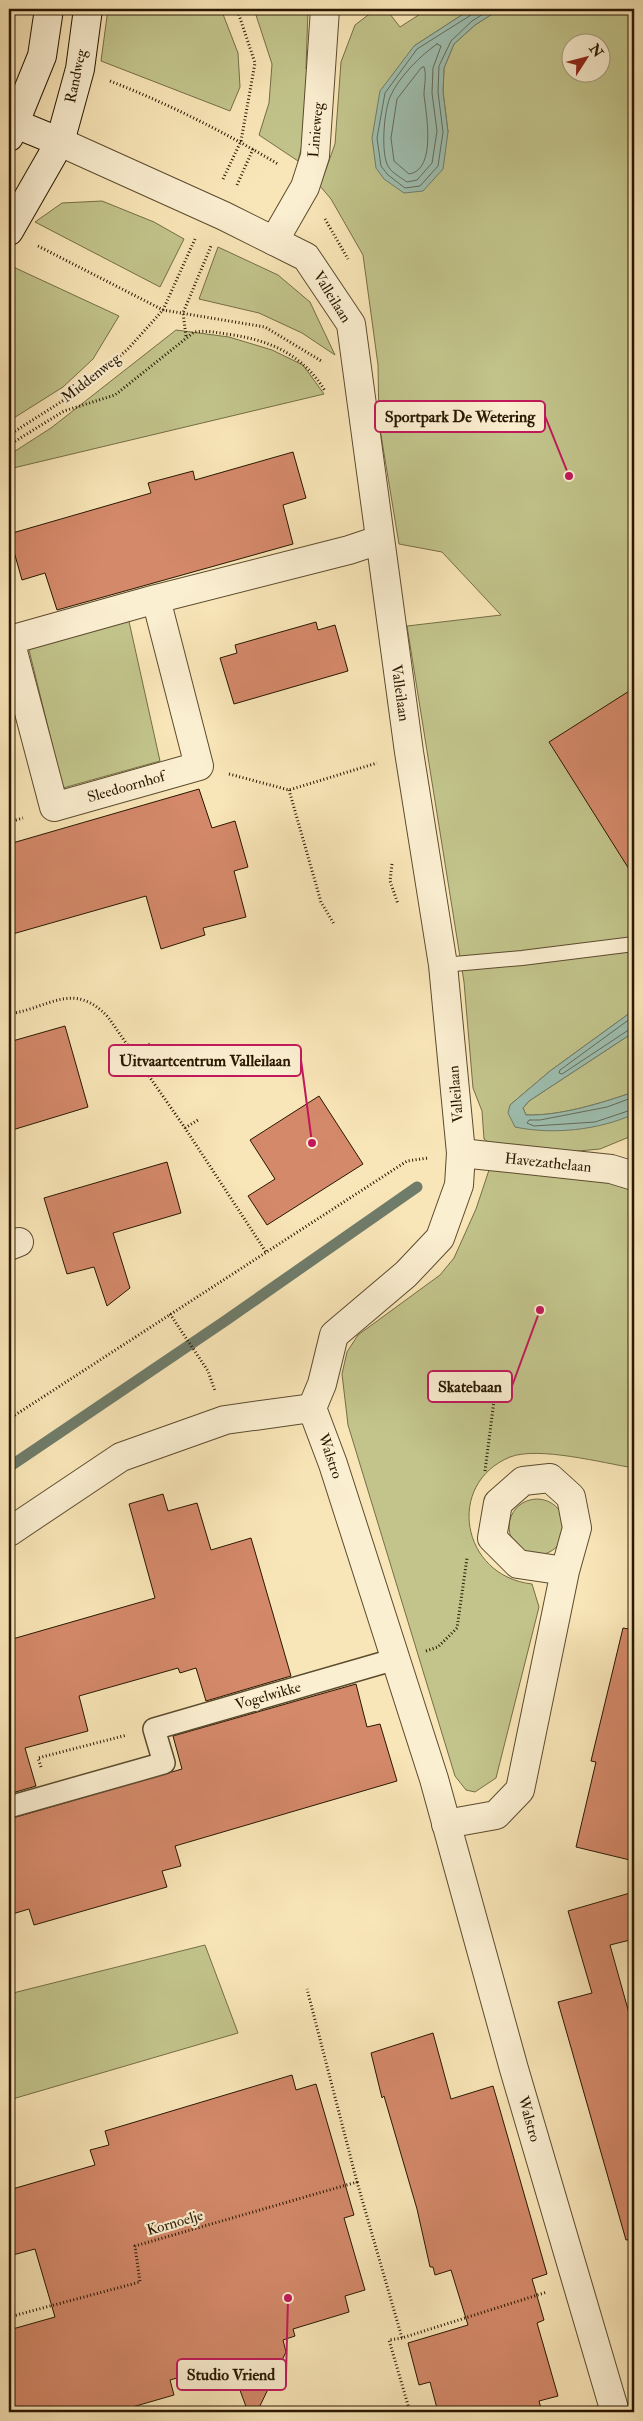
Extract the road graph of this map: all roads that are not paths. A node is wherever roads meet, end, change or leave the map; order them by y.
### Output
1 (49, 9) edge
2 (88, 9) edge
3 (325, 9) edge
4 (12, 130) edge
5 (60, 142) junction
6 (9, 231) edge
7 (274, 241) junction
8 (379, 540) junction
9 (156, 599) junction
10 (9, 638) edge
11 (634, 944) edge
12 (444, 965) junction
13 (461, 1153) junction
14 (634, 1176) edge
15 (312, 1408) junction
16 (9, 1532) edge
17 (565, 1571) dead end
18 (382, 1663) dead end
19 (9, 1807) edge
20 (446, 1824) junction
21 (615, 2412) edge

1 - 4 street
2 - 5 street, Randweg
3 - 7 street, Linieweg
4 - 5 street, Valleilaan
5 - 6 street
5 - 7 street, Valleilaan
7 - 8 street, Valleilaan
8 - 9 street, Sleedoornhof
8 - 12 street, Valleilaan
9 - 10 street, Sleedoornhof
9 - 10 street, Sleedoornhof
11 - 12 lane
12 - 13 street, Valleilaan
13 - 14 street, Havezathelaan
13 - 15 street, Valleilaan
15 - 16 street
15 - 20 street, Walstro
17 - 20 street
18 - 19 street, Vogelwikke
20 - 21 street, Walstro

